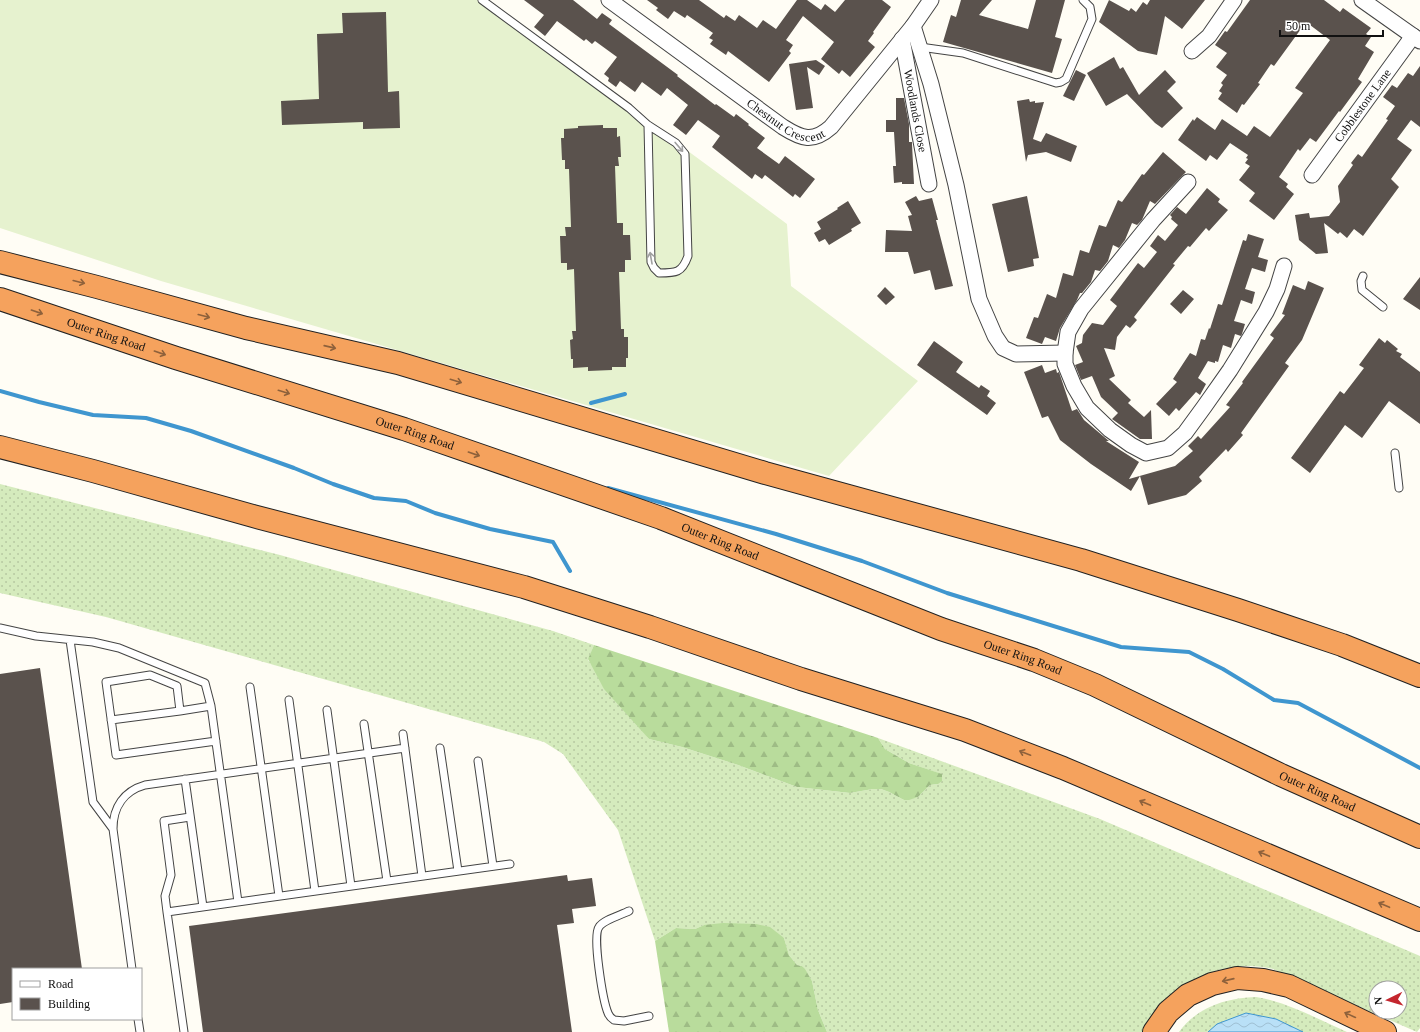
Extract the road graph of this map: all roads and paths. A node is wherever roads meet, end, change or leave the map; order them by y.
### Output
1 (482, 0) edge
2 (609, 0) edge
3 (932, 0) edge
4 (1083, 0) edge
5 (1234, 0) edge
6 (1362, 0) edge
7 (913, 26) junction
8 (902, 39) junction
9 (1417, 39) edge
10 (920, 47) junction
11 (1192, 51) dead end
12 (648, 125) junction
13 (1312, 175) dead end
14 (1188, 182) dead end
15 (929, 184) dead end
16 (0, 262) edge
17 (1284, 266) dead end
18 (1362, 276) dead end
19 (0, 299) edge
20 (1383, 307) dead end
21 (1065, 353) junction
22 (0, 447) edge
23 (1395, 453) dead end
24 (1399, 488) dead end
25 (0, 628) edge
26 (70, 640) junction
27 (1420, 676) edge
28 (250, 687) dead end
29 (289, 700) dead end
30 (211, 706) junction
31 (180, 710) junction
32 (327, 710) dead end
33 (111, 720) junction
34 (364, 724) dead end
35 (402, 734) dead end
36 (216, 741) junction
37 (405, 748) junction
38 (440, 748) dead end
39 (369, 753) junction
40 (333, 758) junction
41 (478, 761) dead end
42 (297, 763) junction
43 (262, 768) junction
44 (221, 774) junction
45 (185, 779) junction
46 (190, 817) junction
47 (113, 829) junction
48 (1420, 837) edge
49 (510, 864) dead end
50 (493, 866) junction
51 (458, 871) junction
52 (422, 876) junction
53 (386, 881) junction
54 (351, 886) junction
55 (315, 891) junction
56 (279, 896) junction
57 (238, 902) junction
58 (203, 907) junction
59 (629, 911) dead end
60 (167, 912) junction
61 (1420, 920) edge
62 (132, 968) edge
63 (649, 1016) dead end
64 (138, 1020) edge
65 (140, 1032) edge
66 (184, 1032) edge
67 (1154, 1032) edge
68 (1385, 1032) edge

1 - 12 lane
2 - 8 street, Chestnut Crescent
3 - 7 street, Chestnut Crescent
4 - 10 lane
5 - 11 street
6 - 9 street
7 - 8 street, Chestnut Crescent
7 - 10 street
8 - 15 street, Woodlands Close
9 - 13 street, Cobblestone Lane
10 - 21 street
12 -> 12 lane
14 - 21 street
16 -> 27 highway
17 - 21 street
18 - 20 lane
19 -> 48 highway, Outer Ring Road
61 -> 22 highway
23 - 24 lane
25 - 26 lane
26 - 30 lane
26 - 47 lane
28 - 43 lane
29 - 42 lane
30 - 31 lane
30 - 36 lane
31 - 33 lane
31 - 33 lane
32 - 40 lane
33 - 36 lane
34 - 39 lane
35 - 37 lane
36 - 44 lane
37 - 39 lane
37 - 52 lane
38 - 51 lane
39 - 40 lane
39 - 53 lane
40 - 42 lane
40 - 54 lane
41 - 50 lane
42 - 43 lane
42 - 55 lane
43 - 44 lane
43 - 56 lane
44 - 45 lane
44 - 57 lane
45 - 46 lane
45 - 47 lane
46 - 58 lane
46 - 60 lane
47 - 62 lane
49 - 50 lane
50 - 51 lane
51 - 52 lane
52 - 53 lane
53 - 54 lane
54 - 55 lane
55 - 56 lane
56 - 57 lane
57 - 58 lane
58 - 60 lane
59 - 63 lane
60 - 66 lane
64 - 65 lane
68 -> 67 highway

